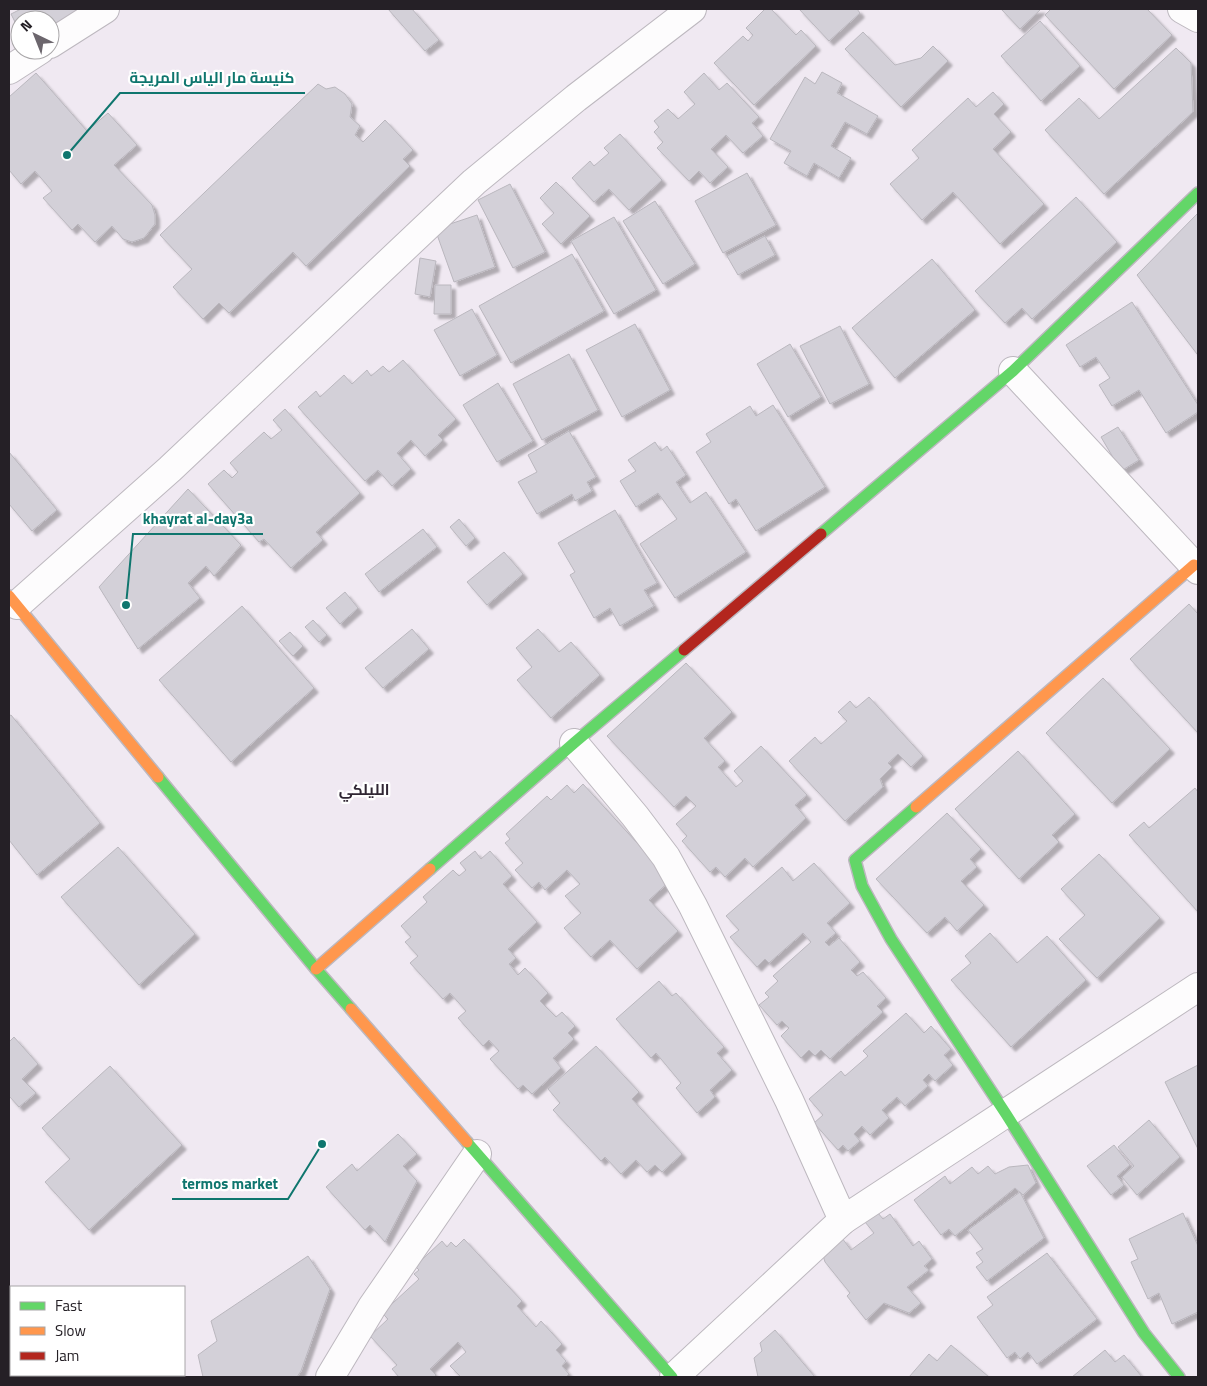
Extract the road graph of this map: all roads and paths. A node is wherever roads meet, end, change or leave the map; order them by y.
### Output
1 (105, 9) edge
2 (692, 9) edge
3 (1182, 9) edge
4 (1198, 18) edge
5 (60, 38) edge
6 (24, 60) edge
7 (9, 70) edge
8 (1198, 193) edge
9 (1013, 371) junction
10 (1196, 568) edge
11 (13, 600) edge
12 (574, 743) junction
13 (316, 969) junction
14 (1198, 987) edge
15 (1006, 1114) junction
16 (476, 1154) junction
17 (843, 1220) junction
18 (330, 1377) edge
19 (673, 1377) edge
20 (1179, 1377) edge

1 - 5 street
2 - 11 street
3 - 4 street
6 - 7 street
8 - 9 street
9 - 10 street
9 - 12 street
10 - 15 street
11 - 13 street
12 - 13 street
12 - 17 street
13 - 16 street
14 - 15 street
15 - 17 street
15 - 20 street
16 - 18 street
16 - 19 street
17 - 19 street

